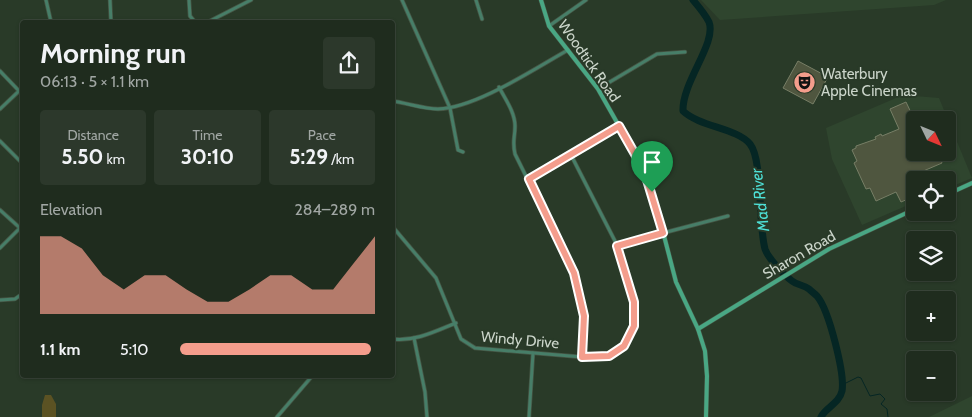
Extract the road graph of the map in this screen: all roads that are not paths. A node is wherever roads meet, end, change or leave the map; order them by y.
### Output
1 (46, 0) edge
2 (110, 0) edge
3 (189, 0) edge
4 (251, 0) edge
5 (402, 0) edge
6 (476, 0) edge
7 (542, 0) edge
8 (586, 0) edge
9 (482, 19) dead end
10 (51, 20) edge
11 (111, 20) edge
12 (193, 20) edge
13 (212, 20) edge
14 (549, 26) junction
15 (568, 50) junction
16 (684, 52) dead end
17 (0, 72) edge
18 (499, 87) junction
19 (598, 89) junction
20 (19, 91) joint
21 (395, 102) edge
22 (450, 108) junction
23 (0, 109) edge
24 (619, 126) junction
25 (0, 141) edge
26 (463, 152) dead end
27 (570, 155) junction
28 (20, 161) edge
29 (529, 179) junction
30 (972, 184) edge
31 (956, 191) edge
32 (0, 210) edge
33 (906, 213) edge
34 (728, 216) dead end
35 (20, 226) edge
36 (20, 228) edge
37 (395, 230) edge
38 (663, 233) junction
39 (617, 246) junction
40 (0, 248) edge
41 (20, 295) edge
42 (0, 300) edge
43 (456, 322) junction
44 (698, 329) junction
45 (414, 338) junction
46 (395, 339) edge
47 (533, 353) junction
48 (582, 357) junction
49 (310, 378) edge
50 (277, 417) edge
51 (427, 417) edge
52 (529, 417) edge
53 (706, 417) edge

1 - 10 street
2 - 11 street
3 - 12 street
4 - 13 street
5 - 22 street
6 - 9 street
7 - 14 main road, Woodtick Road
8 - 14 street
14 - 15 main road, Woodtick Road
15 - 18 street
15 - 19 main road, Woodtick Road
16 - 19 street
17 - 20 street
18 - 22 street
18 - 29 street
19 - 24 main road, Woodtick Road
20 - 23 street
21 - 22 street
22 - 26 street
24 - 27 street
24 - 38 main road, Woodtick Road
25 - 28 street
27 - 29 street
27 - 39 street, Windy Drive
29 - 48 street
30 - 31 main road
32 - 35 street
33 - 44 main road, Sharon Road
34 - 38 street
36 - 40 street
37 - 43 street, Windy Drive
38 - 39 street
38 - 44 main road, Woodtick Road
39 - 48 street, Windy Drive
41 - 42 street
43 - 45 street
43 - 47 street, Windy Drive
44 - 53 main road, Woodtick Road
45 - 46 street
45 - 51 street
47 - 48 street, Windy Drive
47 - 52 street
49 - 50 street

